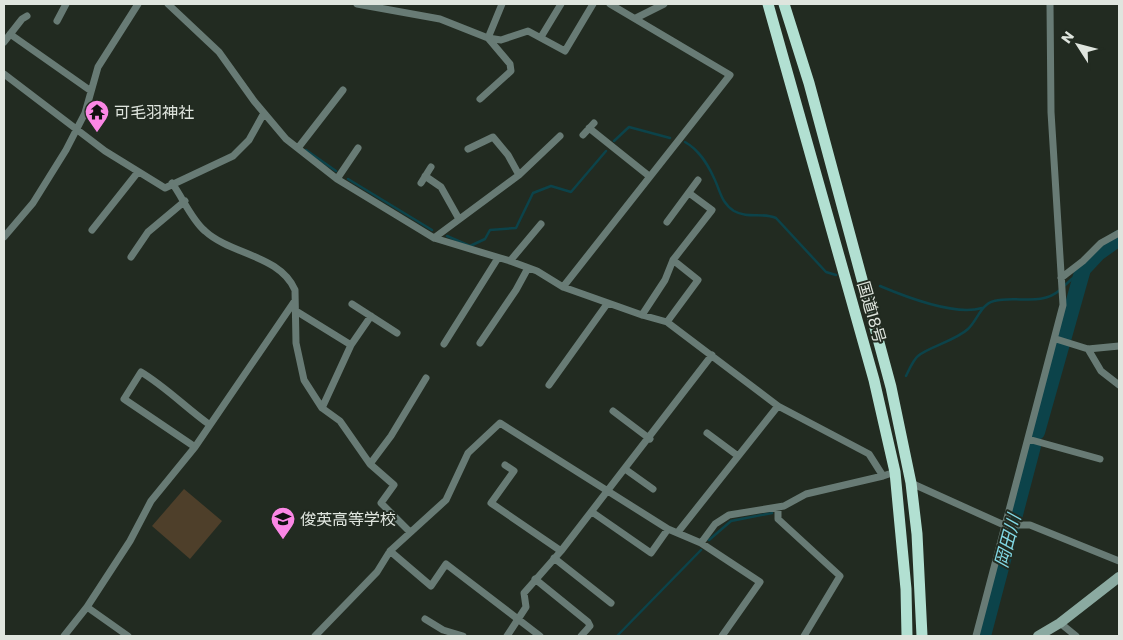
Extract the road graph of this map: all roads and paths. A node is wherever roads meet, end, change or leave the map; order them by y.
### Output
1 (66, 4) edge
2 (138, 4) edge
3 (168, 4) edge
4 (357, 4) edge
5 (502, 4) edge
6 (561, 4) edge
7 (592, 4) edge
8 (610, 4) edge
9 (664, 4) edge
10 (768, 4) edge
11 (784, 4) edge
12 (1050, 4) edge
13 (27, 16) dead end
14 (636, 18) junction
15 (57, 21) dead end
16 (541, 37) junction
17 (6, 38) edge
18 (488, 38) junction
19 (4, 74) edge
20 (343, 90) dead end
21 (91, 91) junction
22 (480, 99) dead end
23 (264, 113) junction
24 (77, 130) junction
25 (584, 135) dead end
26 (560, 136) dead end
27 (298, 148) junction
28 (358, 148) dead end
29 (468, 149) dead end
30 (431, 167) dead end
31 (138, 172) junction
32 (519, 175) junction
33 (425, 176) junction
34 (649, 176) junction
35 (337, 179) junction
36 (698, 180) dead end
37 (172, 183) junction
38 (421, 183) dead end
39 (689, 192) junction
40 (185, 200) junction
41 (459, 220) junction
42 (667, 222) dead end
43 (541, 224) dead end
44 (92, 230) dead end
45 (1119, 233) edge
46 (4, 237) edge
47 (434, 238) junction
48 (131, 257) dead end
49 (498, 258) junction
50 (673, 260) junction
51 (510, 261) junction
52 (528, 268) junction
53 (1062, 282) junction
54 (563, 288) junction
55 (294, 302) junction
56 (352, 304) dead end
57 (607, 304) junction
58 (296, 311) junction
59 (370, 316) junction
60 (642, 316) junction
61 (666, 322) junction
62 (397, 333) dead end
63 (1060, 340) junction
64 (480, 343) dead end
65 (444, 344) dead end
66 (351, 345) junction
67 (1119, 346) edge
68 (1088, 349) junction
69 (712, 355) junction
70 (426, 378) dead end
71 (549, 385) dead end
72 (1119, 385) edge
73 (778, 406) junction
74 (322, 408) junction
75 (614, 412) dead end
76 (210, 425) junction
77 (707, 433) dead end
78 (650, 438) junction
79 (1028, 439) junction
80 (195, 447) junction
81 (738, 456) junction
82 (1100, 460) dead end
83 (370, 464) junction
84 (505, 466) dead end
85 (625, 469) junction
86 (895, 472) junction
87 (882, 476) junction
88 (911, 483) junction
89 (653, 489) dead end
90 (607, 492) junction
91 (778, 507) junction
92 (592, 512) junction
93 (1010, 524) junction
94 (668, 529) junction
95 (410, 532) junction
96 (678, 532) junction
97 (701, 543) junction
98 (390, 551) junction
99 (561, 551) junction
100 (554, 558) junction
101 (1119, 561) edge
102 (1119, 577) edge
103 (535, 579) junction
104 (611, 603) dead end
105 (87, 607) junction
106 (426, 618) dead end
107 (520, 619) junction
108 (1060, 624) junction
109 (64, 636) edge
110 (128, 636) edge
111 (315, 636) edge
112 (462, 636) edge
113 (507, 636) edge
114 (540, 636) edge
115 (581, 636) edge
116 (722, 636) edge
117 (804, 636) edge
118 (907, 636) edge
119 (922, 636) edge
120 (976, 636) edge
121 (1038, 636) edge
122 (1076, 636) edge

1 - 15 street
2 - 21 street
3 - 23 street
4 - 18 street
5 - 18 street
6 - 16 street
7 - 16 street
8 - 14 street
9 - 14 street
10 - 86 highway, 国道18号
11 - 88 highway, 国道18号
12 - 53 street
13 - 17 street
14 - 34 street
16 - 18 street
17 - 21 street
18 - 22 street
19 - 24 street
20 - 27 street
21 - 24 street
23 - 27 street
23 - 37 street
24 - 31 street
24 - 46 street
25 - 34 street
26 - 32 street
27 - 35 street
28 - 35 street
29 - 32 street
30 - 33 street
31 - 37 street
31 - 44 street
32 - 41 street
33 - 38 street
33 - 41 street
34 - 54 street
35 - 47 street
36 - 39 street
37 - 40 street
39 - 42 street
39 - 50 street
40 - 48 street
40 - 55 street
41 - 47 street
43 - 51 street
45 - 53 street
47 - 49 street
49 - 51 street
49 - 65 street
50 - 60 street
50 - 61 street
51 - 52 street
52 - 54 street
52 - 64 street
53 - 63 street
54 - 57 street
55 - 58 street
55 - 76 street
56 - 59 street
57 - 60 street
57 - 71 street
58 - 66 street
58 - 74 street
59 - 62 street
59 - 66 street
60 - 61 street
61 - 69 street
63 - 68 street
63 - 79 street
66 - 74 street
67 - 68 street
68 - 72 street
69 - 73 street
69 - 78 street
70 - 83 street
73 - 81 street
73 - 87 street
74 - 83 street
75 - 78 street
76 - 80 street
76 - 80 street
77 - 81 street
78 - 85 street
79 - 82 street
79 - 93 street
80 - 105 street
81 - 96 street
83 - 95 street
84 - 99 street
85 - 89 street
85 - 90 street
86 - 87 street
86 - 118 highway, 国道18号
87 - 91 street
88 - 93 street
88 - 119 highway, 国道18号
90 - 92 street
90 - 94 street
90 - 95 street
91 - 97 street
91 - 117 street
92 - 94 street
92 - 99 street
93 - 101 street
93 - 120 street
94 - 96 street
95 - 98 street
96 - 97 street
97 - 116 street
98 - 107 street
98 - 111 street
99 - 100 street
100 - 103 street
100 - 104 street
102 - 108 main road
103 - 107 street
103 - 115 street
105 - 109 street
105 - 110 street
106 - 112 street
107 - 113 street
107 - 114 street
108 - 121 main road
108 - 122 street

